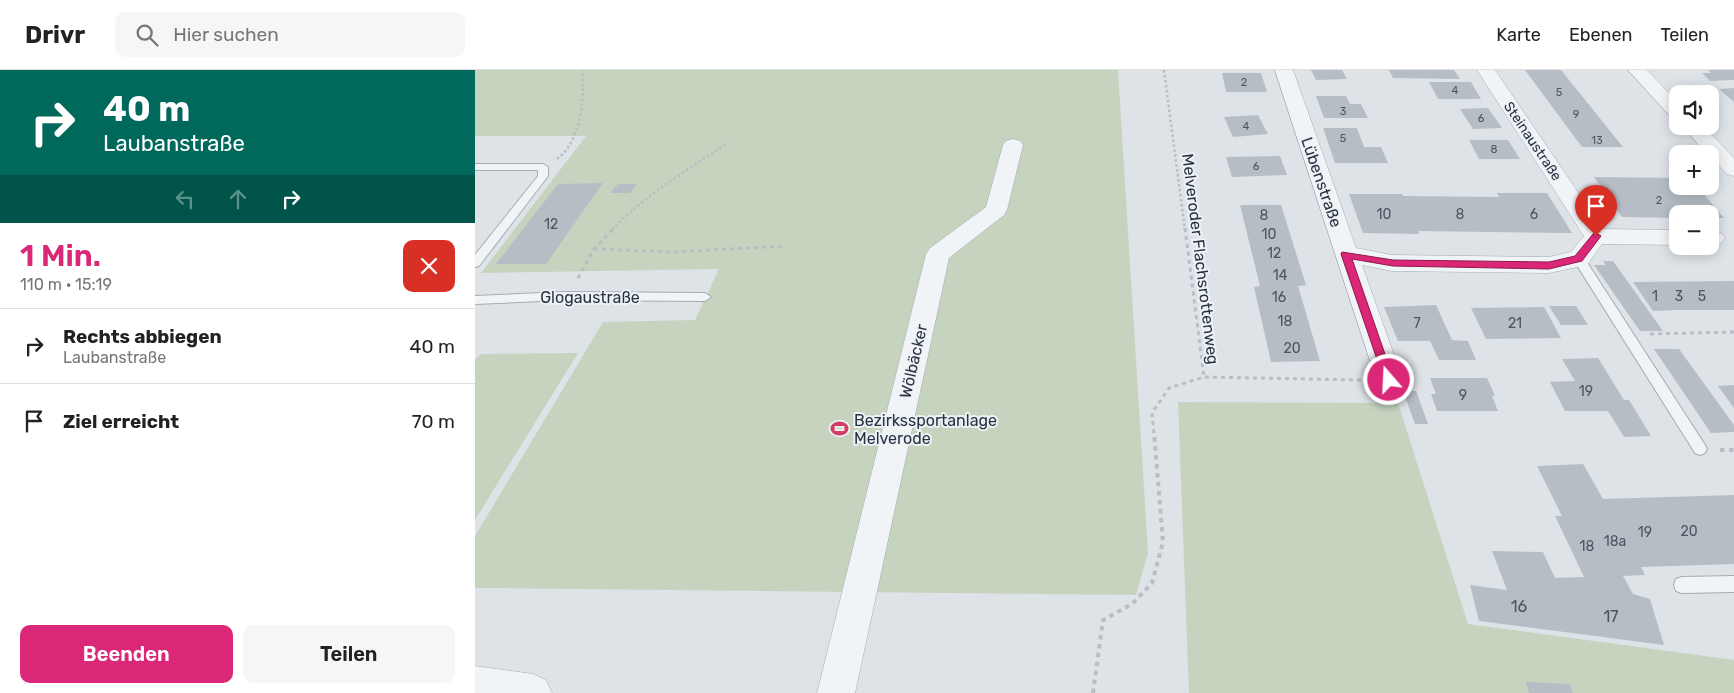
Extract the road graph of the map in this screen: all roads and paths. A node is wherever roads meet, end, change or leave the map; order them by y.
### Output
1 (582, 70) edge
2 (1164, 70) edge
3 (1284, 70) edge
4 (1486, 70) edge
5 (1637, 70) edge
6 (1669, 104) edge
7 (1701, 135) edge
8 (727, 144) dead end
9 (1013, 145) dead end
10 (475, 167) edge
11 (543, 167) junction
12 (1734, 170) edge
13 (1596, 236) junction
14 (1669, 238) edge
15 (785, 246) dead end
16 (594, 249) junction
17 (1346, 254) junction
18 (1579, 259) junction
19 (475, 263) edge
20 (580, 275) dead end
21 (705, 296) dead end
22 (475, 300) edge
23 (1734, 332) edge
24 (1627, 334) junction
25 (1203, 377) junction
26 (1389, 380) joint
27 (1700, 449) dead end
28 (1734, 584) edge
29 (1682, 585) dead end
30 (475, 685) edge
31 (533, 693) edge
32 (836, 693) edge
33 (1093, 693) edge

1 - 11 path
2 - 25 path, Melveroder Flachsrottenweg
3 - 17 street, Lübenstraße
4 - 13 street, Steinaustraße
5 - 6 street
7 - 12 street
8 - 16 path
9 - 32 street, Wölbäcker
10 - 11 lane
11 - 19 lane
13 - 14 street
13 - 18 street
15 - 16 path
16 - 20 path
17 - 18 street
17 - 26 street, Lübenstraße
18 - 24 lane
21 - 22 lane, Glogaustraße
23 - 24 path
24 - 27 lane
25 - 26 path
25 - 33 path, Melveroder Flachsrottenweg
28 - 29 lane
30 - 31 street

